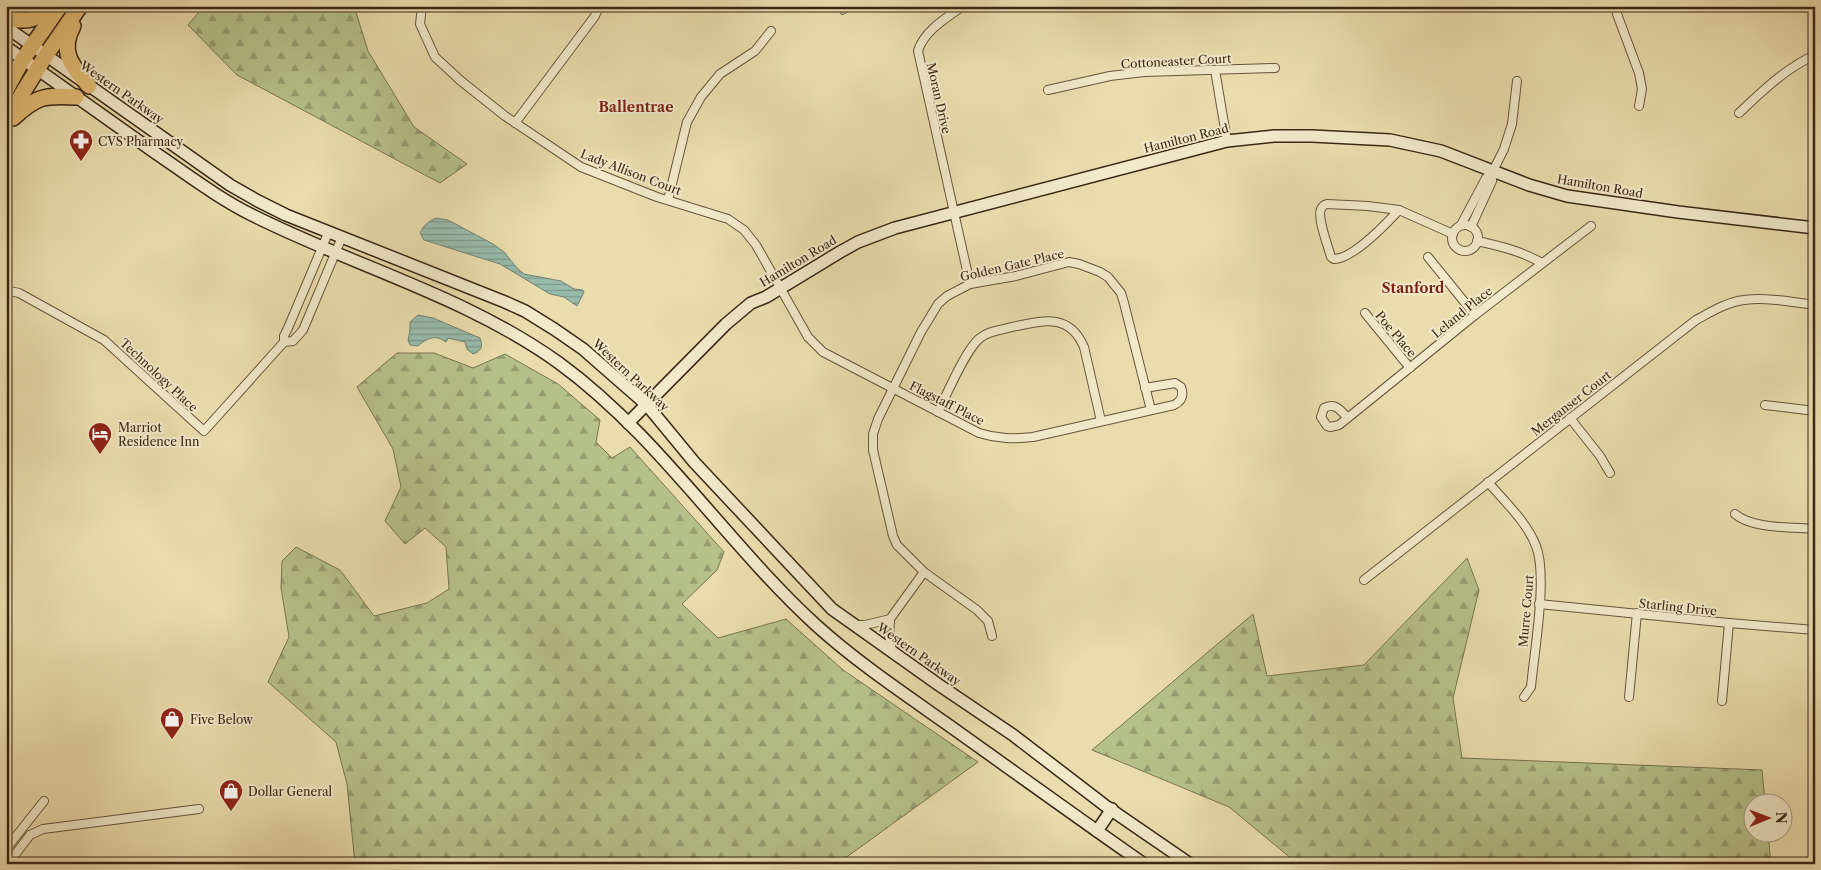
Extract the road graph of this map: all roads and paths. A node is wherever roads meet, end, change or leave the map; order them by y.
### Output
1 (52, 6) edge
2 (60, 6) edge
3 (81, 6) edge
4 (422, 6) edge
5 (599, 6) edge
6 (963, 6) edge
7 (1616, 6) edge
8 (6, 18) edge
9 (6, 27) edge
10 (771, 31) dead end
11 (32, 45) junction
12 (6, 47) edge
13 (46, 55) junction
14 (1815, 55) edge
15 (23, 59) junction
16 (1275, 68) dead end
17 (38, 69) junction
18 (1215, 70) junction
19 (1517, 81) dead end
20 (89, 86) junction
21 (6, 90) edge
22 (1048, 90) dead end
23 (76, 97) junction
24 (1640, 106) dead end
25 (1739, 113) dead end
26 (6, 120) edge
27 (515, 123) junction
28 (6, 124) edge
29 (1227, 141) junction
30 (1493, 171) junction
31 (668, 200) junction
32 (1399, 210) junction
33 (953, 212) junction
34 (1461, 225) junction
35 (1471, 226) junction
36 (1591, 226) dead end
37 (1815, 228) edge
38 (329, 231) junction
39 (1452, 234) junction
40 (342, 237) junction
41 (1477, 241) junction
42 (323, 246) junction
43 (336, 252) junction
44 (1428, 257) dead end
45 (1542, 263) junction
46 (970, 284) junction
47 (781, 288) junction
48 (6, 290) edge
49 (1815, 305) edge
50 (1365, 313) dead end
51 (1474, 316) junction
52 (284, 342) junction
53 (1410, 368) junction
54 (893, 388) junction
55 (1145, 388) junction
56 (647, 405) junction
57 (1765, 405) dead end
58 (1151, 410) junction
59 (1815, 411) edge
60 (938, 412) junction
61 (1348, 417) dead end
62 (1570, 418) junction
63 (1101, 421) junction
64 (628, 423) junction
65 (1610, 473) dead end
66 (1488, 482) junction
67 (1735, 514) dead end
68 (1815, 530) edge
69 (924, 572) junction
70 (1364, 580) dead end
71 (1539, 604) junction
72 (1637, 613) junction
73 (890, 619) junction
74 (1729, 623) junction
75 (854, 625) junction
76 (1815, 630) edge
77 (992, 636) dead end
78 (892, 652) junction
79 (1524, 697) dead end
80 (1628, 697) dead end
81 (1722, 700) dead end
82 (44, 801) dead end
83 (199, 809) dead end
84 (1112, 810) junction
85 (1097, 831) junction
86 (6, 849) edge
87 (8, 864) edge
88 (1144, 864) edge
89 (1190, 864) edge

1 - 8 highway
2 - 11 highway
3 - 13 highway
3 - 20 highway
4 - 27 street, Lady Allison Court
5 - 27 street
6 - 33 street, Moran Drive
7 - 24 street
9 - 11 main road, Western Parkway
10 - 31 street
11 - 13 main road, Western Parkway
11 - 15 highway
12 - 15 main road
13 - 17 highway
13 - 20 main road, Western Parkway
14 - 25 street
15 - 17 main road
15 - 21 highway
16 - 18 street, Cottoneaster Court
17 - 23 main road
17 - 26 highway
18 - 22 street, Cottoneaster Court
18 - 29 street
19 - 30 street
20 - 38 main road, Western Parkway
23 - 28 highway
23 - 42 main road
27 - 31 street, Lady Allison Court
29 - 30 main road, Hamilton Road
29 - 33 main road, Hamilton Road
30 - 34 street
30 - 35 street
30 - 37 main road, Hamilton Road
31 - 47 street, Lady Allison Court
32 - 32 street
32 - 39 street
33 - 46 street, Moran Drive
33 - 47 main road, Hamilton Road
34 - 35 street
34 - 39 street
35 - 41 street
36 - 45 street, Leland Place
38 - 40 main road, Western Parkway
38 - 42 street, Technology Place
39 - 41 street
40 - 43 street, Technology Place
40 - 56 main road, Western Parkway
41 - 45 street
42 - 43 main road
42 - 52 street, Technology Place
43 - 52 street, Technology Place
43 - 64 main road
44 - 51 street
45 - 51 street, Leland Place
46 - 54 street, Golden Gate Place
46 - 55 street, Golden Gate Place
47 - 54 street, Flagstaff Place
47 - 56 main road, Hamilton Road
48 - 52 street, Technology Place
49 - 62 street, Merganser Court
50 - 53 street, Poe Place
51 - 53 street, Leland Place
53 - 61 street, Leland Place
54 - 60 street, Flagstaff Place
54 - 69 street, Golden Gate Place
55 - 58 street, Golden Gate Place
55 - 58 street, Flagstaff Place
56 - 64 main road, Hamilton Road
56 - 75 main road, Western Parkway
57 - 59 street
58 - 63 street, Flagstaff Place
60 - 63 street, Flagstaff Place
60 - 63 street
62 - 65 street
62 - 66 street, Merganser Court
64 - 85 main road
66 - 70 street, Merganser Court
66 - 71 street, Murre Court
67 - 68 street
69 - 73 street
69 - 77 street, Golden Gate Place
71 - 72 street, Starling Drive
71 - 79 street, Murre Court
72 - 74 street, Starling Drive
72 - 80 street
73 - 75 street
73 - 78 street
74 - 76 street, Starling Drive
74 - 81 street
75 - 78 main road, Western Parkway
78 - 84 main road, Western Parkway
82 - 86 street
83 - 87 street
84 - 85 main road
84 - 89 main road, Western Parkway
85 - 88 main road

